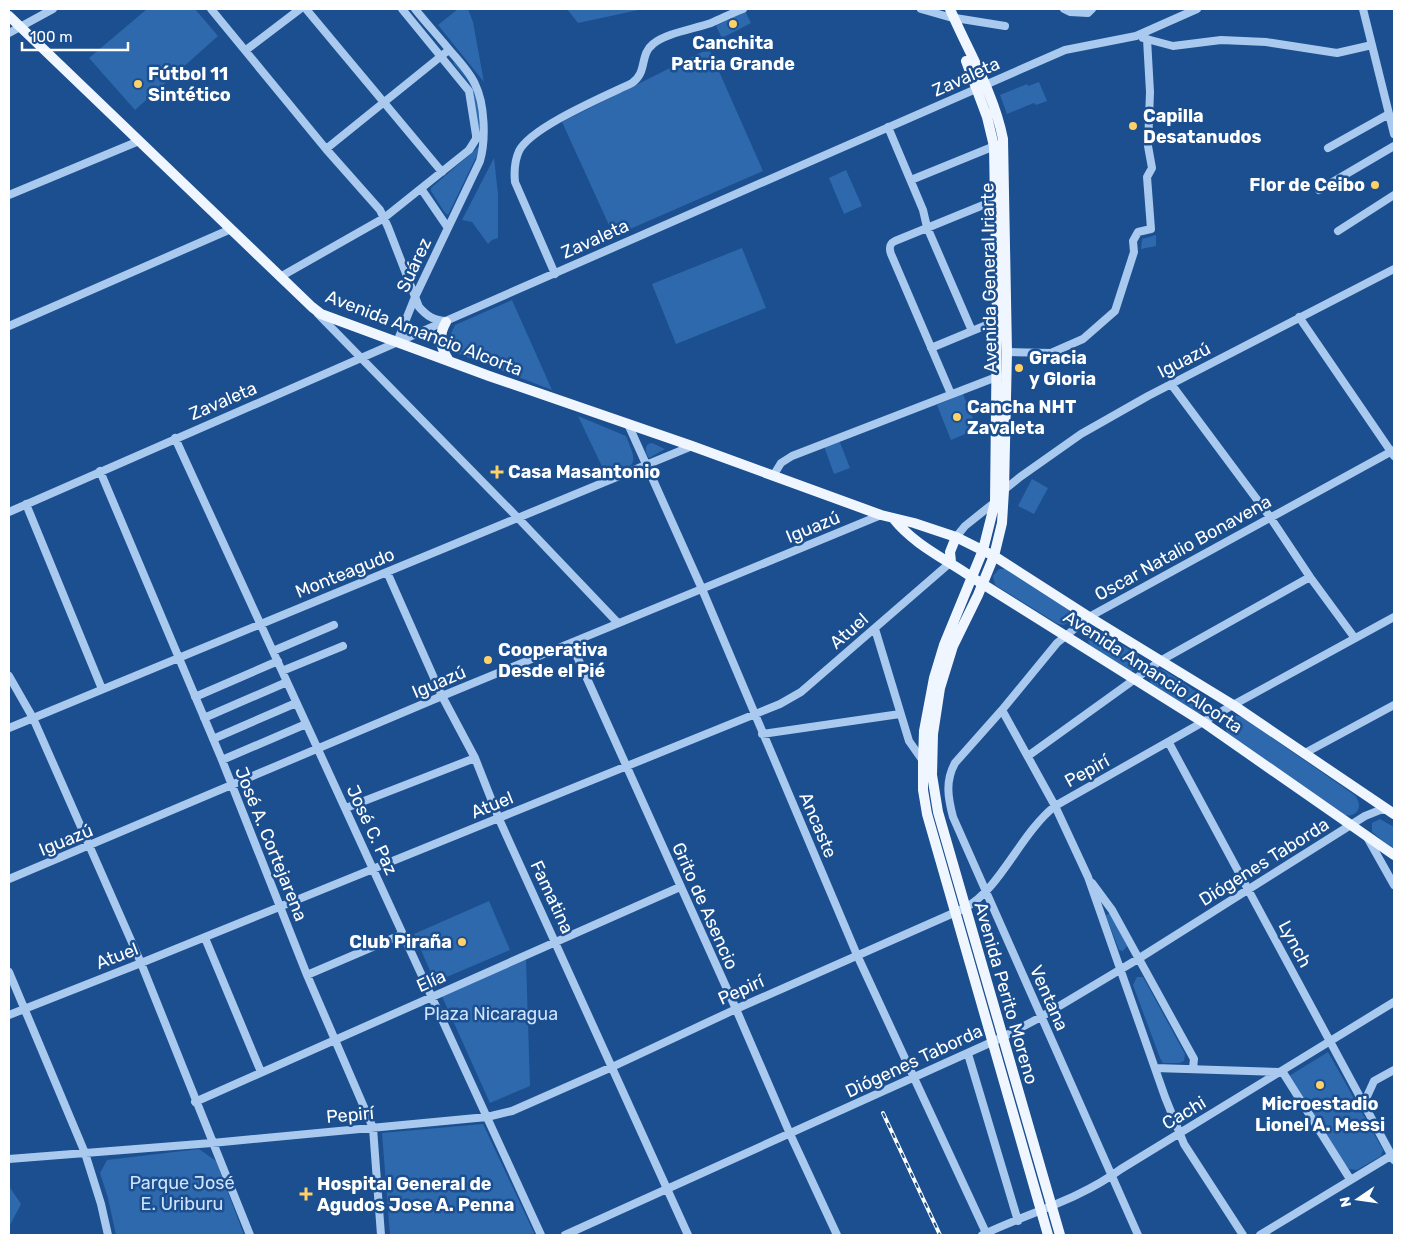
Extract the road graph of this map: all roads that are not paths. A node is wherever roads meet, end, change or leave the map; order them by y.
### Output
1 (53, 9) edge
2 (211, 9) edge
3 (300, 9) edge
4 (306, 9) edge
5 (402, 9) edge
6 (415, 9) edge
7 (743, 9) edge
8 (921, 9) edge
9 (1064, 9) edge
10 (1092, 9) edge
11 (1197, 9) edge
12 (1363, 9) edge
13 (949, 13) edge
14 (9, 16) edge
15 (1005, 26) dead end
16 (20, 28) junction
17 (9, 33) edge
18 (1136, 36) junction
19 (1147, 39) junction
20 (1372, 45) junction
21 (449, 49) junction
22 (246, 50) junction
23 (442, 55) junction
24 (981, 86) junction
25 (1394, 92) edge
26 (1385, 97) junction
27 (384, 102) junction
28 (1389, 114) junction
29 (888, 127) junction
30 (1394, 134) edge
31 (139, 141) junction
32 (999, 145) junction
33 (1394, 146) edge
34 (1328, 148) dead end
35 (326, 149) junction
36 (442, 172) junction
37 (911, 180) junction
38 (422, 190) junction
39 (1319, 190) dead end
40 (1394, 195) edge
41 (9, 196) edge
42 (1000, 198) junction
43 (384, 218) junction
44 (927, 227) junction
45 (448, 228) junction
46 (231, 229) junction
47 (1338, 231) dead end
48 (1394, 269) edge
49 (554, 274) junction
50 (280, 277) junction
51 (415, 297) junction
52 (312, 307) junction
53 (1299, 317) junction
54 (1002, 319) junction
55 (446, 322) junction
56 (9, 326) edge
57 (972, 331) junction
58 (397, 342) junction
59 (931, 348) junction
60 (1007, 352) junction
61 (360, 358) junction
62 (448, 361) junction
63 (1001, 375) junction
64 (1171, 384) junction
65 (951, 394) junction
66 (628, 424) junction
67 (176, 438) junction
68 (692, 446) junction
69 (1393, 452) edge
70 (646, 465) junction
71 (100, 471) junction
72 (773, 476) junction
73 (1004, 490) junction
74 (995, 502) junction
75 (26, 504) junction
76 (9, 512) edge
77 (881, 515) junction
78 (1270, 517) junction
79 (518, 518) junction
80 (893, 518) junction
81 (956, 537) junction
82 (983, 550) junction
83 (994, 556) junction
84 (951, 562) junction
85 (387, 572) junction
86 (1310, 577) junction
87 (973, 578) junction
88 (983, 584) junction
89 (702, 589) junction
90 (1089, 617) junction
91 (1394, 617) edge
92 (618, 623) junction
93 (261, 624) junction
94 (334, 625) dead end
95 (875, 629) junction
96 (1066, 635) junction
97 (1354, 638) junction
98 (571, 644) junction
99 (343, 646) dead end
100 (274, 651) junction
101 (178, 658) junction
102 (278, 661) junction
103 (1160, 661) junction
104 (282, 671) junction
105 (9, 676) edge
106 (1133, 680) junction
107 (287, 682) junction
108 (102, 689) junction
109 (442, 696) junction
110 (195, 697) junction
111 (296, 703) junction
112 (1233, 705) junction
113 (1394, 705) edge
114 (1002, 710) junction
115 (900, 714) junction
116 (754, 715) junction
117 (33, 718) junction
118 (204, 718) junction
119 (1203, 722) junction
120 (306, 724) junction
121 (9, 728) edge
122 (762, 734) junction
123 (213, 739) junction
124 (1168, 743) junction
125 (317, 749) junction
126 (1304, 754) junction
127 (1028, 756) junction
128 (475, 758) junction
129 (222, 760) junction
130 (927, 760) junction
131 (627, 767) junction
132 (951, 770) joint
133 (231, 786) junction
134 (1055, 806) junction
135 (346, 808) junction
136 (1391, 812) edge
137 (499, 819) junction
138 (1351, 825) junction
139 (1366, 835) junction
140 (89, 847) junction
141 (1394, 854) edge
142 (373, 869) junction
143 (1088, 877) junction
144 (9, 879) edge
145 (1394, 885) edge
146 (680, 887) junction
147 (1248, 890) junction
148 (985, 892) junction
149 (280, 907) junction
150 (960, 911) junction
151 (403, 934) junction
152 (204, 938) junction
153 (556, 942) junction
154 (857, 955) junction
155 (1138, 959) junction
156 (141, 963) junction
157 (1120, 970) junction
158 (9, 972) edge
159 (306, 975) junction
160 (431, 997) junction
161 (1394, 1002) edge
162 (24, 1009) junction
163 (736, 1009) junction
164 (9, 1015) edge
165 (1041, 1017) junction
166 (335, 1040) junction
167 (998, 1040) junction
168 (1331, 1042) junction
169 (968, 1054) junction
170 (612, 1067) junction
171 (1155, 1068) junction
172 (1193, 1068) junction
173 (1394, 1070) edge
174 (261, 1072) junction
175 (1282, 1072) junction
176 (914, 1078) junction
177 (195, 1102) junction
178 (1364, 1102) junction
179 (487, 1118) junction
180 (373, 1128) junction
181 (790, 1134) junction
182 (1180, 1134) junction
183 (212, 1142) junction
184 (85, 1153) junction
185 (1393, 1158) edge
186 (9, 1159) edge
187 (1112, 1176) junction
188 (1350, 1179) junction
189 (667, 1190) junction
190 (1051, 1207) junction
191 (1041, 1211) junction
192 (1018, 1221) junction
193 (108, 1235) edge
194 (250, 1235) edge
195 (381, 1235) edge
196 (541, 1235) edge
197 (565, 1235) edge
198 (688, 1235) edge
199 (838, 1235) edge
200 (985, 1235) edge
201 (1048, 1235) edge
202 (1060, 1235) edge
203 (1138, 1235) edge
204 (1243, 1235) edge
205 (1260, 1235) edge

1 - 16 street
2 - 22 street
3 - 22 street
4 - 27 street
5 - 23 street
6 - 21 street, Suárez
7 - 49 street
8 - 13 street
9 - 10 street
11 - 18 street, Zavaleta
12 - 20 street
13 - 15 street
13 - 24 main road, Avenida General Iriarte
14 - 16 main road, Avenida Amancio Alcorta
16 - 17 street
16 - 31 main road, Avenida Amancio Alcorta
18 - 19 street
18 - 24 street, Zavaleta
19 - 20 street
19 - 60 street
20 - 26 street
21 - 23 street
21 - 45 street, Suárez
22 - 35 street
23 - 27 street
23 - 36 street
24 - 29 street, Zavaleta
24 - 32 main road, Avenida General Iriarte
25 - 26 street
26 - 28 street
27 - 35 street
27 - 36 street
28 - 30 street
28 - 34 street
29 - 37 street
29 - 49 street, Zavaleta
31 - 41 street
31 - 46 main road, Avenida Amancio Alcorta
32 - 37 street
32 - 42 main road, Avenida General Iriarte
33 - 39 street
35 - 43 street
36 - 38 street
37 - 44 street
38 - 43 street
38 - 45 street
40 - 47 street
42 - 44 street
42 - 54 main road, Avenida General Iriarte
43 - 50 street
43 - 51 street
44 - 57 street
44 - 59 street
45 - 51 street, Suárez
46 - 50 main road, Avenida Amancio Alcorta
46 - 56 street
48 - 53 street, Iguazú
49 - 55 street, Zavaleta
50 - 52 main road, Avenida Amancio Alcorta
51 - 55 street
51 - 58 street, Suárez
52 - 58 main road, Avenida Amancio Alcorta
52 - 61 street
53 - 64 street, Iguazú
53 - 69 street
54 - 57 street
54 - 60 main road, Avenida General Iriarte
54 - 63 main road, Avenida General Iriarte
55 - 58 street, Zavaleta
55 - 62 main road
57 - 59 street
58 - 61 street, Zavaleta
58 - 62 main road, Avenida Amancio Alcorta
59 - 65 street
60 - 63 main road, Avenida General Iriarte
61 - 67 street, Zavaleta
61 - 79 street
62 - 66 main road, Avenida Amancio Alcorta
63 - 65 street
63 - 73 main road, Avenida General Iriarte
63 - 74 main road, Avenida General Iriarte
64 - 73 street, Iguazú
64 - 78 street
65 - 72 street
66 - 68 main road, Avenida Amancio Alcorta
66 - 70 street, Ancaste
67 - 71 street, Zavaleta
67 - 93 street, José C. Paz
68 - 70 street, Monteagudo
68 - 72 main road, Avenida Amancio Alcorta
69 - 78 street, Oscar Natalio Bonavena
70 - 79 street, Monteagudo
70 - 89 street, Ancaste
71 - 75 street, Zavaleta
71 - 101 street, José A. Cortejarena
72 - 77 main road, Avenida Amancio Alcorta
73 - 74 street, Iguazú
73 - 83 main road, Avenida General Iriarte
74 - 81 street, Iguazú
74 - 82 main road, Avenida General Iriarte
75 - 76 street, Zavaleta
75 - 108 street
77 - 80 main road, Avenida Amancio Alcorta
77 - 89 street, Iguazú
78 - 86 street
78 - 90 street, Oscar Natalio Bonavena
79 - 85 street, Monteagudo
79 - 92 street
80 - 81 main road, Avenida Amancio Alcorta
80 - 84 main road, Avenida Amancio Alcorta
81 - 82 main road, Avenida Amancio Alcorta
81 - 84 main road
82 - 83 main road, Avenida Amancio Alcorta
82 - 87 main road, Avenida General Iriarte
83 - 88 main road, Avenida General Iriarte
83 - 90 main road, Avenida Amancio Alcorta
84 - 87 main road, Avenida Amancio Alcorta
84 - 95 street, Atuel
85 - 93 street, Monteagudo
85 - 109 street, Famatina
86 - 97 street
86 - 103 street
87 - 88 main road, Avenida Amancio Alcorta
87 - 130 main road, Avenida General Iriarte
88 - 96 main road, Avenida Amancio Alcorta
88 - 130 main road, Avenida General Iriarte
89 - 92 street, Iguazú
89 - 116 street, Ancaste
90 - 96 street, Oscar Natalio Bonavena
90 - 103 main road, Avenida Amancio Alcorta
91 - 97 street, Pepirí
92 - 98 street, Iguazú
93 - 100 street, José C. Paz
93 - 101 street, Monteagudo
94 - 100 street
95 - 115 street
95 - 116 street, Atuel
96 - 106 main road, Avenida Amancio Alcorta
96 - 114 street, Oscar Natalio Bonavena
97 - 112 street, Pepirí
98 - 109 street, Iguazú
98 - 131 street, Grito de Asencio
99 - 104 street
100 - 102 street, José C. Paz
101 - 108 street, Monteagudo
101 - 110 street, José A. Cortejarena
102 - 104 street, José C. Paz
102 - 110 street
103 - 106 street
103 - 112 main road, Avenida Amancio Alcorta
104 - 107 street, José C. Paz
105 - 117 street
106 - 119 main road, Avenida Amancio Alcorta
106 - 127 street
107 - 111 street, José C. Paz
107 - 118 street
108 - 117 street, Monteagudo
109 - 125 street, Iguazú
109 - 128 street, Famatina
110 - 118 street, José A. Cortejarena
111 - 120 street, José C. Paz
111 - 123 street
112 - 119 street, Pepirí
112 - 126 main road, Avenida Amancio Alcorta
113 - 126 street
114 - 127 street
114 - 132 street, Oscar Natalio Bonavena
115 - 122 street
115 - 130 street
116 - 122 street, Ancaste
116 - 131 street, Atuel
117 - 121 street, Monteagudo
117 - 140 street
118 - 123 street, José A. Cortejarena
119 - 124 street, Pepirí
119 - 138 main road, Avenida Amancio Alcorta
120 - 125 street, José C. Paz
120 - 129 street
122 - 154 street, Ancaste
123 - 129 street, José A. Cortejarena
124 - 134 street, Pepirí
124 - 147 street, Lynch
125 - 133 street, Iguazú
125 - 135 street, José C. Paz
126 - 136 main road, Avenida Amancio Alcorta
127 - 134 street
128 - 135 street
128 - 137 street, Famatina
129 - 133 street, José A. Cortejarena
130 - 150 main road, Avenida Perito Moreno
131 - 137 street, Atuel
131 - 146 street, Grito de Asencio
132 - 148 street, Ventana
133 - 140 street, Iguazú
133 - 149 street, José A. Cortejarena
134 - 143 street
134 - 148 street, Pepirí
135 - 142 street, José C. Paz
136 - 138 street, Diógenes Taborda
137 - 142 street, Atuel
137 - 153 street, Famatina
138 - 139 main road, Avenida Amancio Alcorta
138 - 147 street, Diógenes Taborda
139 - 141 main road, Avenida Amancio Alcorta
139 - 145 street
140 - 144 street, Iguazú
140 - 156 street
142 - 149 street, Atuel
142 - 151 street, José C. Paz
143 - 155 street
143 - 157 street
146 - 153 street, Elía
146 - 163 street, Grito de Asencio
147 - 155 street, Diógenes Taborda
147 - 168 street, Lynch
148 - 150 street, Pepirí
148 - 165 street, Ventana
149 - 152 street, Atuel
149 - 159 street, José A. Cortejarena
150 - 154 street, Pepirí
150 - 167 main road, Avenida Perito Moreno
151 - 159 street
151 - 160 street, José C. Paz
152 - 156 street, Atuel
152 - 174 street
153 - 160 street, Elía
153 - 170 street, Famatina
154 - 163 street, Pepirí
154 - 176 street, Ancaste
155 - 157 street, Diógenes Taborda
155 - 172 street
156 - 162 street, Atuel
156 - 177 street
157 - 165 street, Diógenes Taborda
157 - 171 street
158 - 162 street
159 - 166 street, José A. Cortejarena
160 - 166 street, Elía
160 - 179 street, José C. Paz
161 - 168 street, Cachi
162 - 164 street, Atuel
162 - 184 street
163 - 170 street, Pepirí
163 - 181 street, Grito de Asencio
165 - 167 street, Diógenes Taborda
165 - 187 street, Ventana
166 - 174 street, Elía
166 - 180 street, José A. Cortejarena
167 - 169 street, Diógenes Taborda
167 - 190 main road, Avenida Perito Moreno
167 - 191 main road, Avenida Perito Moreno
168 - 175 street, Cachi
168 - 178 street, Lynch
169 - 176 street, Diógenes Taborda
169 - 192 street
170 - 179 street, Pepirí
170 - 189 street, Famatina
171 - 172 street
171 - 182 street
172 - 175 street
173 - 178 street
174 - 177 street, Elía
175 - 182 street, Cachi
175 - 188 street
176 - 181 street, Diógenes Taborda
176 - 200 street, Ancaste
177 - 183 street
178 - 185 street, Lynch
179 - 180 street, Pepirí
179 - 196 street, José C. Paz
180 - 183 street, Pepirí
180 - 195 street, José A. Cortejarena
181 - 189 street, Diógenes Taborda
181 - 199 street, Grito de Asencio
182 - 187 street, Cachi
182 - 204 street
183 - 184 street, Pepirí
183 - 194 street
184 - 186 street, Pepirí
184 - 193 street
185 - 188 street
187 - 190 street, Cachi
187 - 203 street, Ventana
188 - 205 street
189 - 197 street, Diógenes Taborda
189 - 198 street, Famatina
190 - 191 street, Cachi
190 - 202 main road, Avenida Perito Moreno
191 - 192 street, Cachi
191 - 201 main road, Avenida Perito Moreno
192 - 200 street, Cachi

